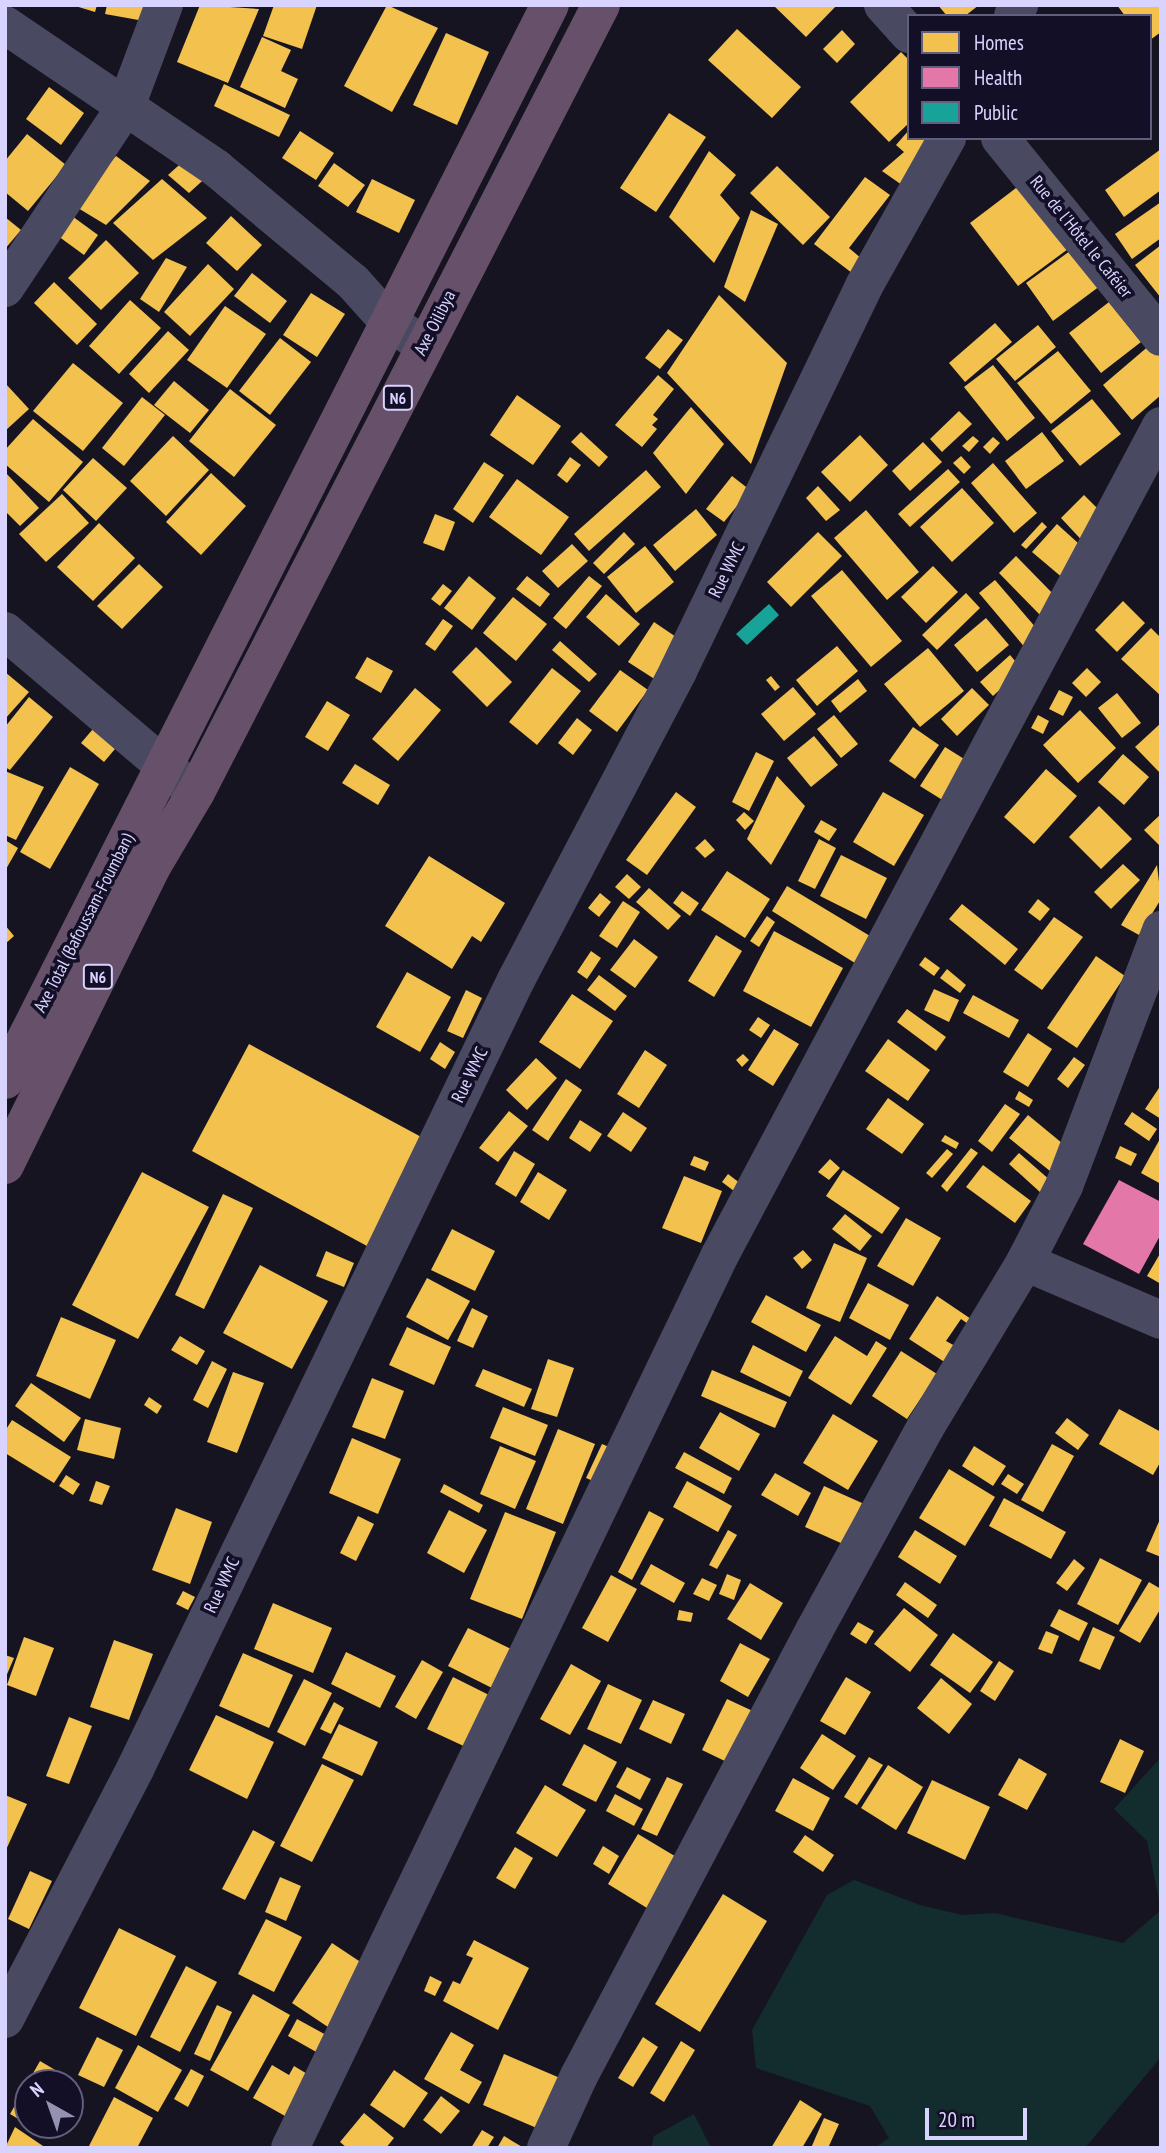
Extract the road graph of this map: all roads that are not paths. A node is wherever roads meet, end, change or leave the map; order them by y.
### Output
1 (164, 5) edge
2 (883, 5) edge
3 (548, 8) edge
4 (594, 19) edge
5 (5, 25) edge
6 (907, 32) edge
7 (126, 106) junction
8 (946, 140) edge
9 (1002, 140) edge
10 (5, 288) edge
11 (388, 321) junction
12 (1161, 337) edge
13 (424, 345) junction
14 (1161, 426) edge
15 (5, 631) edge
16 (162, 765) junction
17 (196, 792) junction
18 (1161, 930) edge
19 (5, 1080) edge
20 (5, 1165) edge
21 (1025, 1262) junction
22 (1161, 1320) edge
23 (5, 2019) edge
24 (290, 2148) edge
25 (546, 2148) edge

1 - 7 street
2 - 6 street
3 - 4 highway
3 - 11 highway, N6
4 - 13 highway, Axe Oilibya / N6
5 - 7 street
7 - 10 street
7 - 11 street
8 - 23 street, Rue WMC
9 - 12 street, Rue de l'Hôtel le Caféier
11 - 13 street
11 - 16 highway, N6
13 - 17 highway, Axe Oilibya / N6
14 - 24 street
15 - 16 street
16 - 17 street
16 - 19 highway, Axe Total (Bafoussam-Foumban) / N6
17 - 20 highway, Axe Total (Bafoussam-Foumban) / N6
18 - 21 street
21 - 22 street
21 - 25 street

